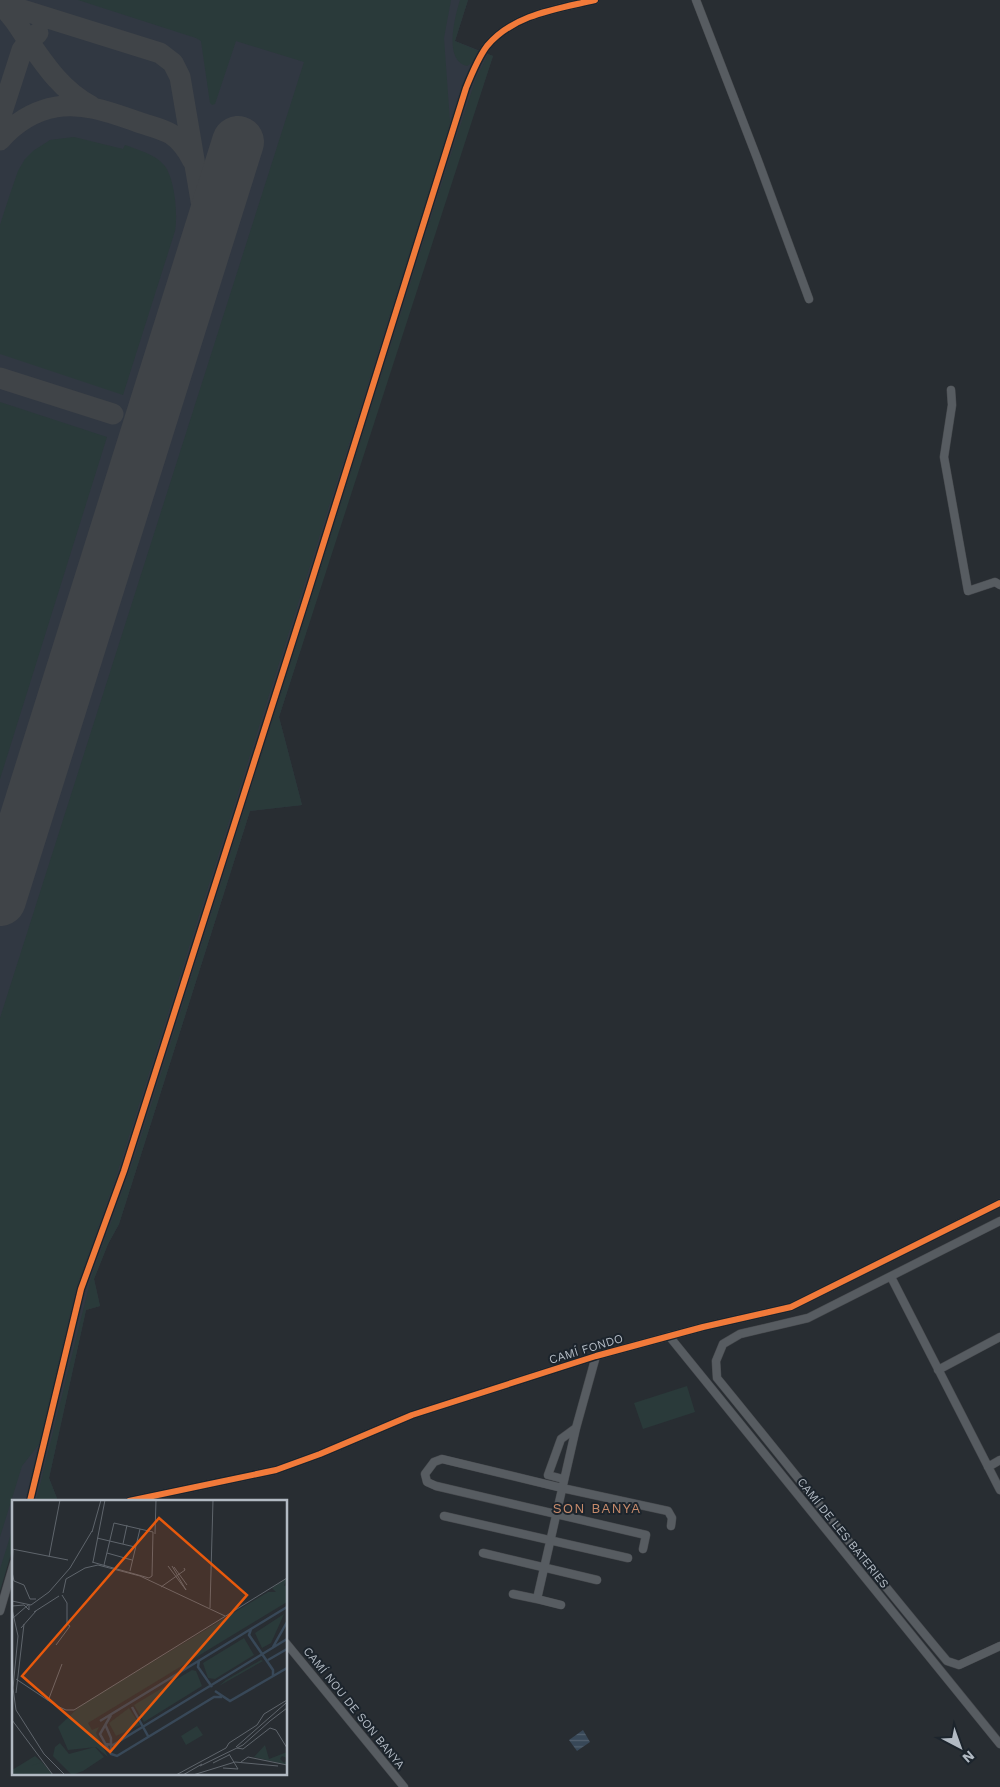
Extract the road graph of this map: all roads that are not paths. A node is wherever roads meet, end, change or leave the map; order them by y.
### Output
1 (595, 0) edge
2 (696, 0) edge
3 (809, 299) dead end
4 (951, 390) dead end
5 (1000, 585) edge
6 (1000, 1203) edge
7 (1000, 1221) edge
8 (891, 1277) junction
9 (669, 1336) junction
10 (1000, 1337) edge
11 (596, 1356) junction
12 (938, 1370) junction
13 (576, 1428) junction
14 (1000, 1460) edge
15 (988, 1467) junction
16 (564, 1479) junction
17 (562, 1488) junction
18 (1000, 1490) edge
19 (168, 1492) junction
20 (30, 1500) edge
21 (133, 1500) edge
22 (171, 1500) edge
23 (556, 1514) junction
24 (444, 1516) dead end
25 (671, 1526) dead end
26 (550, 1540) junction
27 (643, 1549) dead end
28 (483, 1553) dead end
29 (628, 1558) dead end
30 (544, 1566) junction
31 (12, 1570) edge
32 (598, 1580) dead end
33 (513, 1594) dead end
34 (537, 1599) junction
35 (561, 1605) dead end
36 (0, 1610) edge
37 (288, 1645) edge
38 (1000, 1646) edge
39 (1000, 1744) edge
40 (404, 1787) edge

1 - 20 street
2 - 3 street
4 - 5 street
6 - 9 street, CAMÍ FONDO
7 - 8 street
8 - 12 street
8 - 38 street
9 - 11 street, CAMÍ FONDO
9 - 39 street, CAMÍ DE LES BATERIES
10 - 12 street
11 - 13 street
11 - 19 street, CAMÍ FONDO
12 - 15 street
13 - 16 street
13 - 16 street
14 - 15 street
15 - 18 street
16 - 17 street
17 - 23 street
17 - 23 street
17 - 25 street
19 - 21 street, CAMÍ FONDO
19 - 22 street
23 - 26 street
23 - 27 street
24 - 26 street
26 - 29 street
26 - 30 street
28 - 30 street
30 - 32 street
30 - 34 street
31 - 36 street
33 - 34 street
34 - 35 street
37 - 40 street, CAMÍ NOU DE SON BANYA

